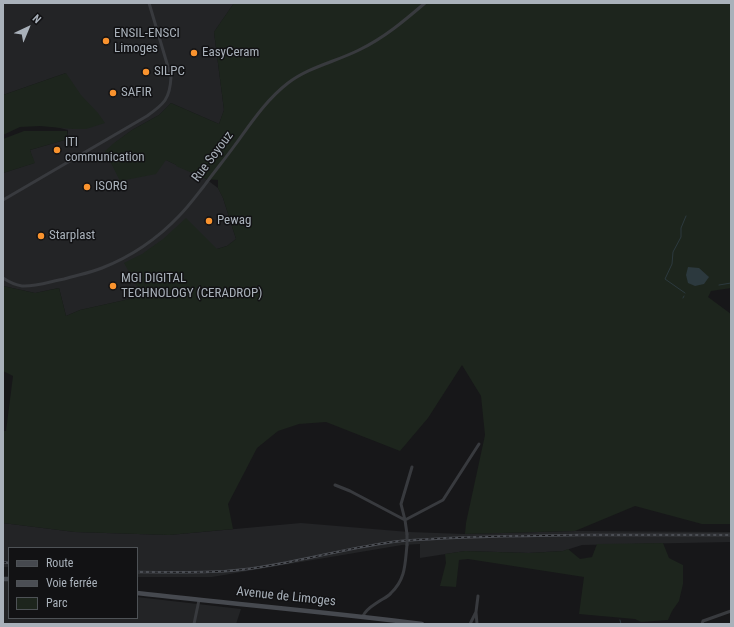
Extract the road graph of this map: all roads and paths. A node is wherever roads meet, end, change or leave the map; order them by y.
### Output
1 (149, 3) edge
2 (425, 3) edge
3 (3, 200) edge
4 (3, 278) edge
5 (479, 444) dead end
6 (412, 466) dead end
7 (335, 485) dead end
8 (405, 520) junction
9 (138, 593) edge
10 (478, 596) dead end
11 (199, 600) junction
12 (731, 611) edge
13 (476, 612) junction
14 (363, 616) junction
15 (194, 624) edge
16 (422, 624) edge
17 (470, 624) edge
18 (477, 624) edge
19 (702, 624) edge

1 - 3 street
2 - 4 street, Rue Soyouz
5 - 8 street
6 - 8 street
7 - 8 street
8 - 14 street, bridge
9 - 11 main road, Avenue de Limoges
10 - 13 street
11 - 14 main road, Avenue de Limoges
11 - 15 street
12 - 19 street
13 - 17 street
13 - 18 street
14 - 16 main road, Avenue de Limoges

